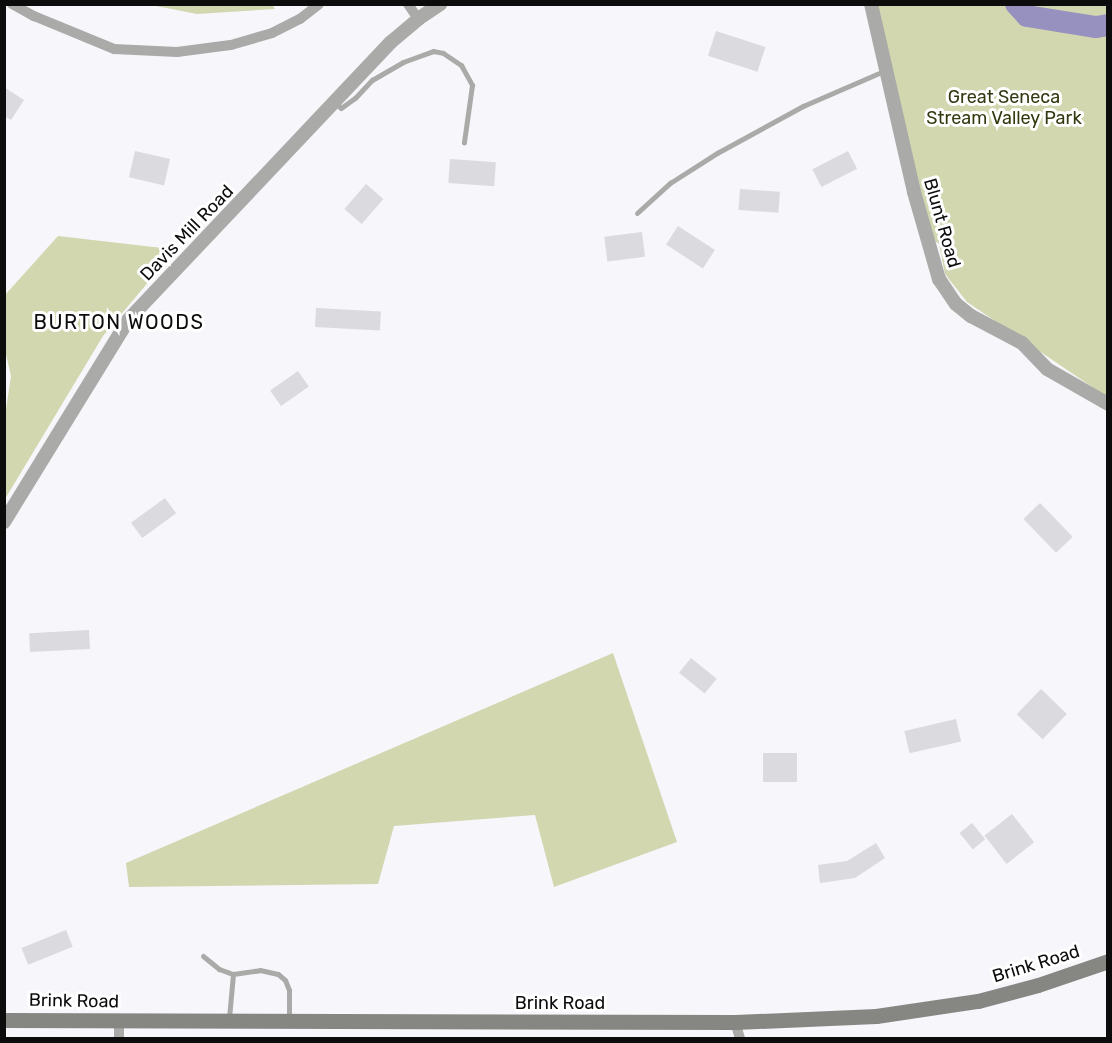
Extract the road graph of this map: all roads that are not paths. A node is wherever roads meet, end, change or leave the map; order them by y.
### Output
1 (12, 4) edge
2 (320, 4) edge
3 (408, 4) edge
4 (440, 4) edge
5 (871, 4) edge
6 (418, 19) junction
7 (884, 70) junction
8 (334, 103) junction
9 (464, 142) dead end
10 (637, 213) dead end
11 (1107, 404) edge
12 (4, 522) edge
13 (203, 956) dead end
14 (1107, 961) edge
15 (233, 974) junction
16 (4, 1020) edge
17 (119, 1021) junction
18 (229, 1022) junction
19 (289, 1022) junction
20 (735, 1022) junction
21 (119, 1038) edge
22 (740, 1038) edge

1 - 2 street
3 - 6 street
4 - 6 street, Davis Mill Road
5 - 7 street, Blunt Road
6 - 8 street, Davis Mill Road
7 - 10 lane
7 - 11 street, Blunt Road
8 - 9 lane
8 - 12 street, Davis Mill Road
13 - 15 lane
14 - 20 main road, Brink Road
15 - 18 lane
15 - 19 lane
16 - 17 main road, Brink Road
17 - 18 main road, Brink Road
17 - 21 street
18 - 19 main road, Brink Road
19 - 20 main road, Brink Road
20 - 22 street

